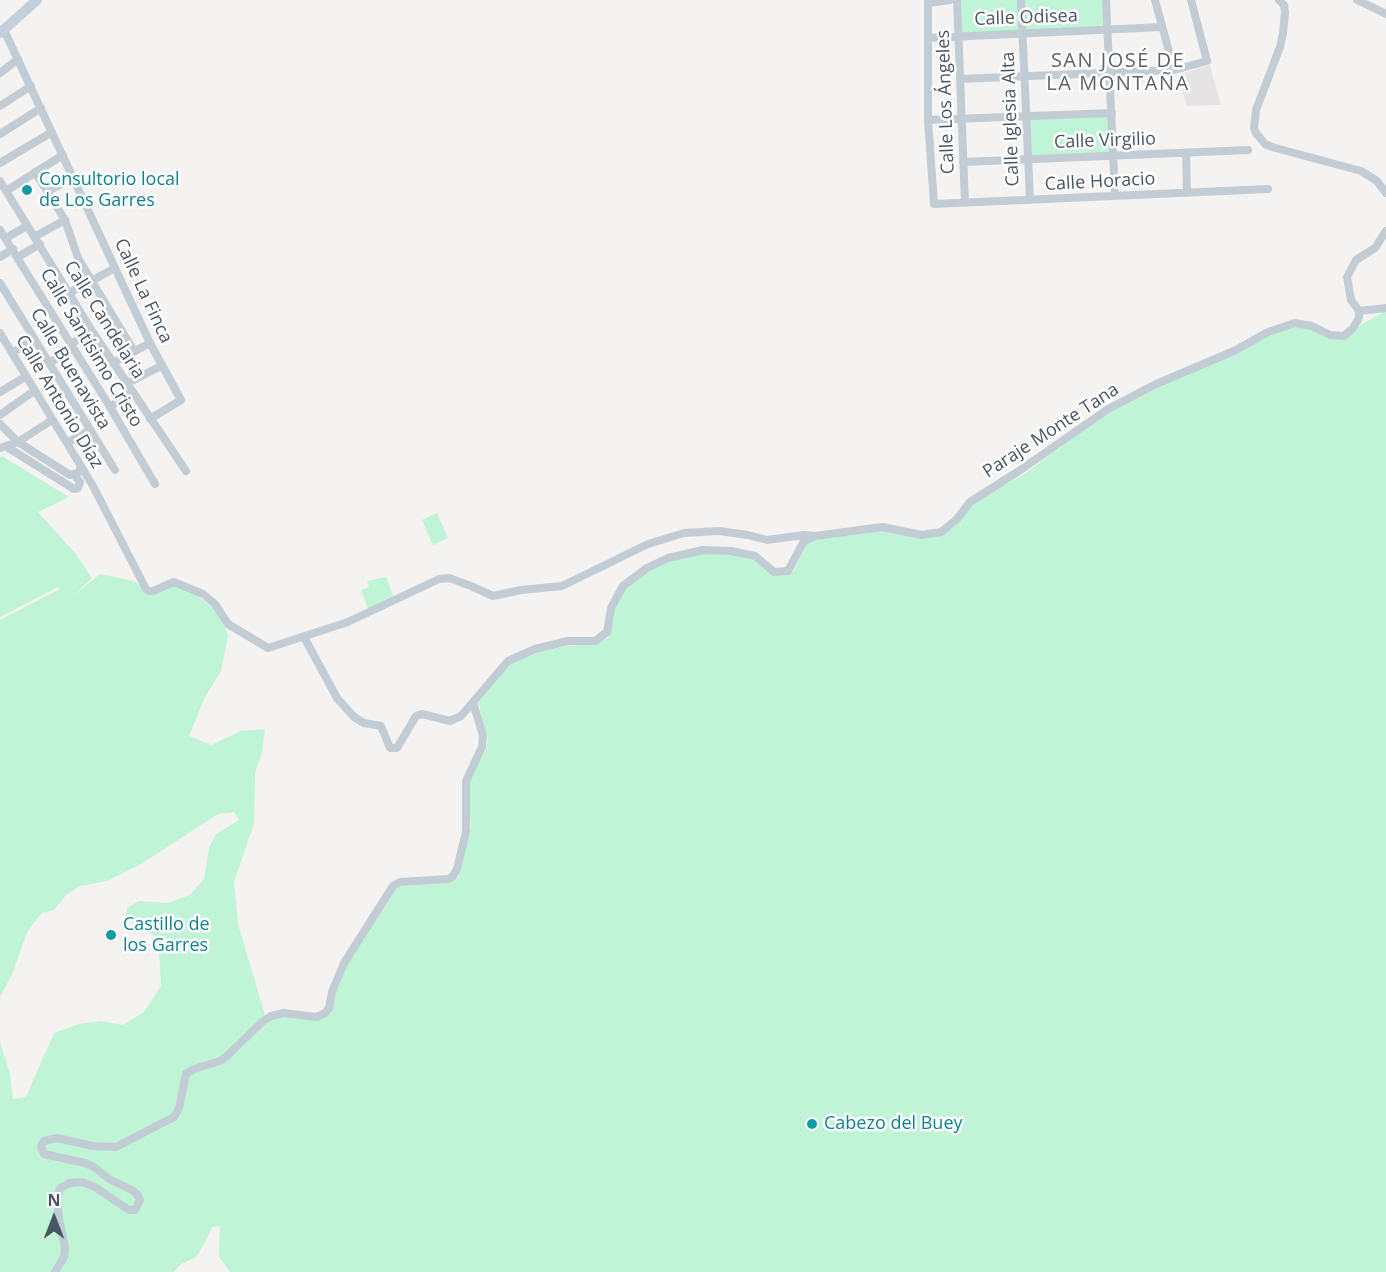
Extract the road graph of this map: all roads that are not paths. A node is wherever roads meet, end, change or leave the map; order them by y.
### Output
1 (950, 0) edge
2 (957, 0) edge
3 (1021, 0) edge
4 (1106, 0) edge
5 (1155, 0) edge
6 (1191, 0) edge
7 (1280, 0) edge
8 (1357, 0) edge
9 (928, 1) edge
10 (31, 2) edge
11 (1386, 14) edge
12 (1162, 27) junction
13 (1108, 30) junction
14 (2, 32) edge
15 (1023, 33) junction
16 (958, 36) junction
17 (928, 38) junction
18 (18, 59) junction
19 (1174, 70) junction
20 (0, 73) edge
21 (1110, 73) junction
22 (1024, 76) junction
23 (960, 79) junction
24 (31, 86) junction
25 (0, 106) edge
26 (41, 108) junction
27 (1112, 113) junction
28 (1026, 116) junction
29 (961, 119) junction
30 (928, 120) junction
31 (52, 132) junction
32 (0, 134) edge
33 (1248, 150) dead end
34 (1186, 153) junction
35 (63, 155) junction
36 (1114, 156) junction
37 (1028, 159) junction
38 (963, 162) junction
39 (0, 163) edge
40 (35, 172) junction
41 (74, 178) junction
42 (0, 181) edge
43 (1268, 189) dead end
44 (6, 191) junction
45 (48, 191) junction
46 (1187, 193) junction
47 (1386, 193) edge
48 (1116, 196) junction
49 (1030, 200) junction
50 (965, 203) junction
51 (65, 220) junction
52 (27, 226) junction
53 (0, 230) edge
54 (1386, 231) edge
55 (6, 238) junction
56 (37, 240) junction
57 (13, 249) junction
58 (0, 257) edge
59 (18, 257) junction
60 (115, 268) junction
61 (91, 280) junction
62 (0, 283) edge
63 (69, 293) junction
64 (1386, 308) edge
65 (1359, 311) junction
66 (92, 331) junction
67 (0, 333) edge
68 (34, 339) junction
69 (150, 343) junction
70 (72, 346) junction
71 (10, 350) junction
72 (134, 351) junction
73 (0, 352) edge
74 (49, 363) junction
75 (113, 363) junction
76 (161, 366) junction
77 (25, 376) junction
78 (126, 384) junction
79 (34, 391) junction
80 (0, 392) edge
81 (132, 392) junction
82 (110, 407) junction
83 (0, 415) edge
84 (52, 420) junction
85 (150, 420) junction
86 (0, 424) edge
87 (90, 430) junction
88 (18, 442) junction
89 (67, 443) junction
90 (3, 448) edge
91 (81, 467) junction
92 (115, 470) dead end
93 (186, 471) dead end
94 (74, 475) junction
95 (91, 483) junction
96 (154, 484) dead end
97 (80, 486) junction
98 (815, 536) junction
99 (146, 589) joint
100 (304, 637) junction
101 (473, 704) junction
102 (55, 1272) edge

1 - 9 street
2 - 16 street, Calle Los Ángeles
3 - 15 street, Calle Iglesia Alta
4 - 13 street
5 - 12 street
6 - 19 street
7 - 47 street
8 - 11 street
9 - 17 street
10 - 14 main road
12 - 13 street, Calle Odisea
12 - 19 street
13 - 15 street, Calle Odisea
13 - 21 street
14 - 18 street, Calle La Finca
15 - 16 street, Calle Odisea
15 - 22 street, Calle Iglesia Alta
16 - 17 street, Calle Odisea
16 - 23 street, Calle Los Ángeles
17 - 30 street
18 - 20 street
18 - 24 street, Calle La Finca
19 - 21 street
21 - 22 street
21 - 27 street
22 - 23 street
22 - 28 street, Calle Iglesia Alta
23 - 29 street, Calle Los Ángeles
24 - 25 street
24 - 26 street, Calle La Finca
26 - 31 street, Calle La Finca
26 - 32 street
27 - 28 street
27 - 36 street
28 - 29 street
28 - 37 street, Calle Iglesia Alta
29 - 30 street
29 - 38 street, Calle Los Ángeles
30 - 50 street, Calle Horacio
31 - 35 street, Calle La Finca
31 - 39 street
33 - 34 street, Calle Virgilio
34 - 36 street, Calle Virgilio
34 - 46 street
35 - 40 street
35 - 41 street, Calle La Finca
36 - 37 street, Calle Virgilio
36 - 48 street
37 - 38 street, Calle Virgilio
37 - 49 street, Calle Iglesia Alta
38 - 50 street, Calle Los Ángeles
40 - 44 street
40 - 45 street
41 - 45 street
41 - 60 street, Calle La Finca
42 - 44 street, Calle Candelaria
43 - 46 street, Calle Horacio
44 - 52 street, Calle Candelaria
45 - 51 street
46 - 48 street, Calle Horacio
48 - 49 street, Calle Horacio
49 - 50 street, Calle Horacio
51 - 56 street
51 - 61 street
52 - 55 street
52 - 56 street, Calle Candelaria
53 - 55 street, Calle Santísimo Cristo
54 - 65 street
55 - 57 street, Calle Santísimo Cristo
56 - 59 street
56 - 63 street, Calle Candelaria
57 - 58 street
57 - 59 street, Calle Santísimo Cristo
59 - 70 street, Calle Santísimo Cristo
60 - 61 street
60 - 69 street, Calle La Finca
61 - 63 street
61 - 72 street
62 - 68 street, Calle Buenavista
63 - 66 street, Calle Candelaria
64 - 65 street
65 - 98 street, Paraje Monte Tana
66 - 70 street
66 - 75 street, Calle Candelaria
67 - 71 street, Calle Antonio Díaz
68 - 71 street
68 - 74 street, Calle Buenavista
69 - 72 street
69 - 76 street, Calle La Finca
70 - 74 street
70 - 82 street, Calle Santísimo Cristo
71 - 73 street
71 - 77 street, Calle Antonio Díaz
72 - 75 street
74 - 87 street, Calle Buenavista
75 - 78 street, Calle Candelaria
76 - 78 street
76 - 85 street, Calle La Finca
77 - 79 street, Calle Antonio Díaz
77 - 80 street
78 - 81 street, Calle Candelaria
79 - 83 street
79 - 84 street, Calle Antonio Díaz
81 - 82 street
81 - 85 street, Calle Candelaria
82 - 96 street, Calle Santísimo Cristo
84 - 88 street
84 - 89 street, Calle Antonio Díaz
85 - 93 street, Calle Candelaria
86 - 88 street
87 - 89 street
87 - 92 street, Calle Buenavista
88 - 90 street
88 - 94 street
89 - 91 street, Calle Antonio Díaz
90 - 97 street
91 - 94 street
91 - 95 street, Calle Antonio Díaz
94 - 97 street
95 - 97 street
95 - 99 street, Calle Antonio Díaz
98 - 100 street, Paraje Monte Tana
98 - 101 street
99 - 100 street, Paraje Monte Tana
100 - 101 street
101 - 102 street

